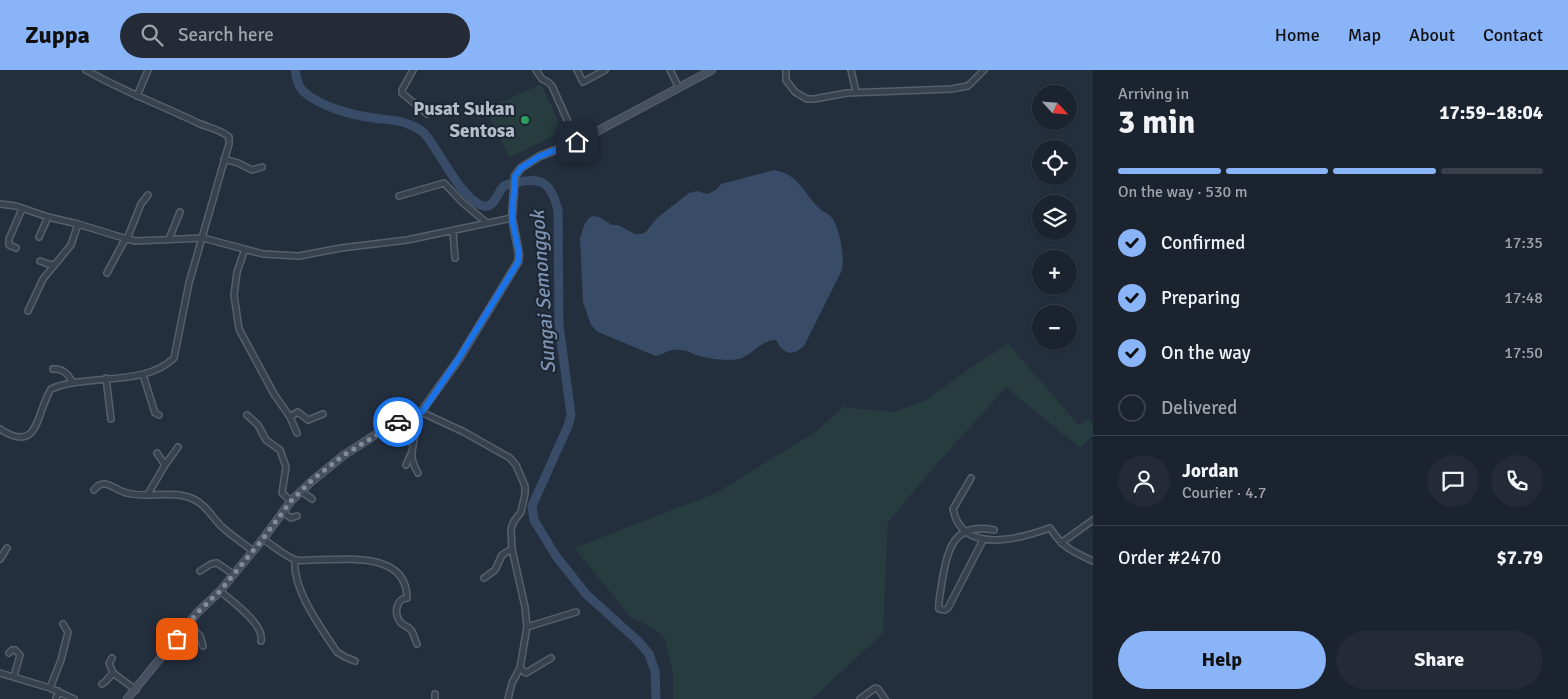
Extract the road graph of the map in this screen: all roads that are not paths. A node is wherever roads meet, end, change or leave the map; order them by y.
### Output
1 (86, 70) edge
2 (148, 70) edge
3 (412, 70) edge
4 (537, 70) edge
5 (577, 70) edge
6 (605, 70) edge
7 (670, 70) edge
8 (712, 70) edge
9 (851, 70) edge
10 (984, 70) edge
11 (786, 71) edge
12 (679, 88) junction
13 (856, 92) junction
14 (138, 96) junction
15 (427, 114) dead end
16 (577, 142) junction
17 (224, 159) junction
18 (262, 167) dead end
19 (148, 194) dead end
20 (399, 196) dead end
21 (0, 204) edge
22 (22, 209) junction
23 (180, 212) dead end
24 (48, 217) junction
25 (512, 218) junction
26 (487, 223) junction
27 (78, 224) junction
28 (453, 231) junction
29 (39, 237) dead end
30 (203, 238) junction
31 (127, 239) junction
32 (169, 240) junction
33 (16, 248) dead end
34 (245, 249) junction
35 (456, 258) dead end
36 (40, 261) dead end
37 (55, 264) junction
38 (106, 272) dead end
39 (28, 311) dead end
40 (53, 369) dead end
41 (143, 375) junction
42 (106, 378) junction
43 (73, 383) junction
44 (422, 412) junction
45 (323, 414) dead end
46 (159, 415) dead end
47 (247, 415) dead end
48 (414, 415) junction
49 (290, 417) junction
50 (112, 419) dead end
51 (0, 429) edge
52 (298, 433) dead end
53 (178, 447) dead end
54 (157, 453) dead end
55 (411, 454) junction
56 (165, 465) junction
57 (406, 465) dead end
58 (418, 474) dead end
59 (971, 478) dead end
60 (94, 490) dead end
61 (301, 491) junction
62 (148, 494) junction
63 (312, 499) dead end
64 (291, 501) junction
65 (283, 512) junction
66 (297, 516) dead end
67 (1093, 520) edge
68 (994, 530) dead end
69 (966, 532) junction
70 (262, 540) junction
71 (983, 540) junction
72 (1061, 544) junction
73 (6, 548) dead end
74 (512, 549) junction
75 (252, 551) junction
76 (0, 559) edge
77 (295, 560) junction
78 (1093, 561) edge
79 (200, 571) dead end
80 (233, 574) junction
81 (484, 578) dead end
82 (220, 591) junction
83 (576, 612) dead end
84 (64, 624) dead end
85 (189, 624) junction
86 (527, 627) junction
87 (261, 641) dead end
88 (417, 644) dead end
89 (203, 646) dead end
90 (9, 654) dead end
91 (112, 658) dead end
92 (552, 658) dead end
93 (355, 661) dead end
94 (0, 668) edge
95 (520, 668) junction
96 (3, 673) edge
97 (114, 673) junction
98 (14, 676) junction
99 (102, 684) dead end
100 (50, 688) junction
101 (136, 690) junction
102 (58, 691) junction
103 (56, 699) edge
104 (74, 699) edge
105 (127, 699) edge
106 (508, 699) edge
107 (860, 699) edge
108 (885, 699) edge

1 - 14 street
2 - 14 street
3 - 15 street
4 - 16 street
5 - 6 street
7 - 12 street
8 - 12 main road
9 - 13 street
10 - 13 street
11 - 13 street
12 - 16 main road
14 - 17 street
16 - 25 main road
17 - 18 street
17 - 30 street
19 - 31 street
20 - 26 street
21 - 22 street
22 - 24 street
22 - 33 street
23 - 32 street
24 - 27 street
24 - 29 street
25 - 26 street
25 - 44 main road
26 - 28 street
27 - 31 street
27 - 37 street
28 - 34 street
28 - 35 street
30 - 32 street
30 - 34 street
30 - 41 street
31 - 32 street
31 - 38 street
34 - 49 street
36 - 37 street
37 - 39 street
40 - 43 street
41 - 42 street
41 - 46 street
42 - 43 street
42 - 50 street
43 - 51 street
44 - 48 main road
44 - 74 street
45 - 49 street
47 - 64 street
48 - 55 street
48 - 61 main road
49 - 52 street
53 - 56 street
54 - 56 street
55 - 57 street
55 - 58 street
56 - 62 street
59 - 69 street
60 - 62 street
61 - 63 street
61 - 64 main road
62 - 75 street
64 - 65 main road
65 - 66 street
65 - 70 main road
67 - 72 street
68 - 69 street
69 - 71 street
69 - 71 street
70 - 75 main road
70 - 77 street
71 - 72 street
72 - 78 street
73 - 76 street
74 - 81 street
74 - 86 street
75 - 80 main road
77 - 88 street
77 - 93 street
79 - 80 street
80 - 82 main road
82 - 85 main road
82 - 87 street
83 - 86 street
84 - 100 street
85 - 89 street
85 - 101 main road
86 - 95 street
90 - 98 street
91 - 97 street
92 - 95 street
94 - 96 street
95 - 106 street
96 - 98 street
97 - 99 street
97 - 101 street
98 - 100 street
100 - 102 street
101 - 105 main road
102 - 103 street
102 - 104 street
107 - 108 street

